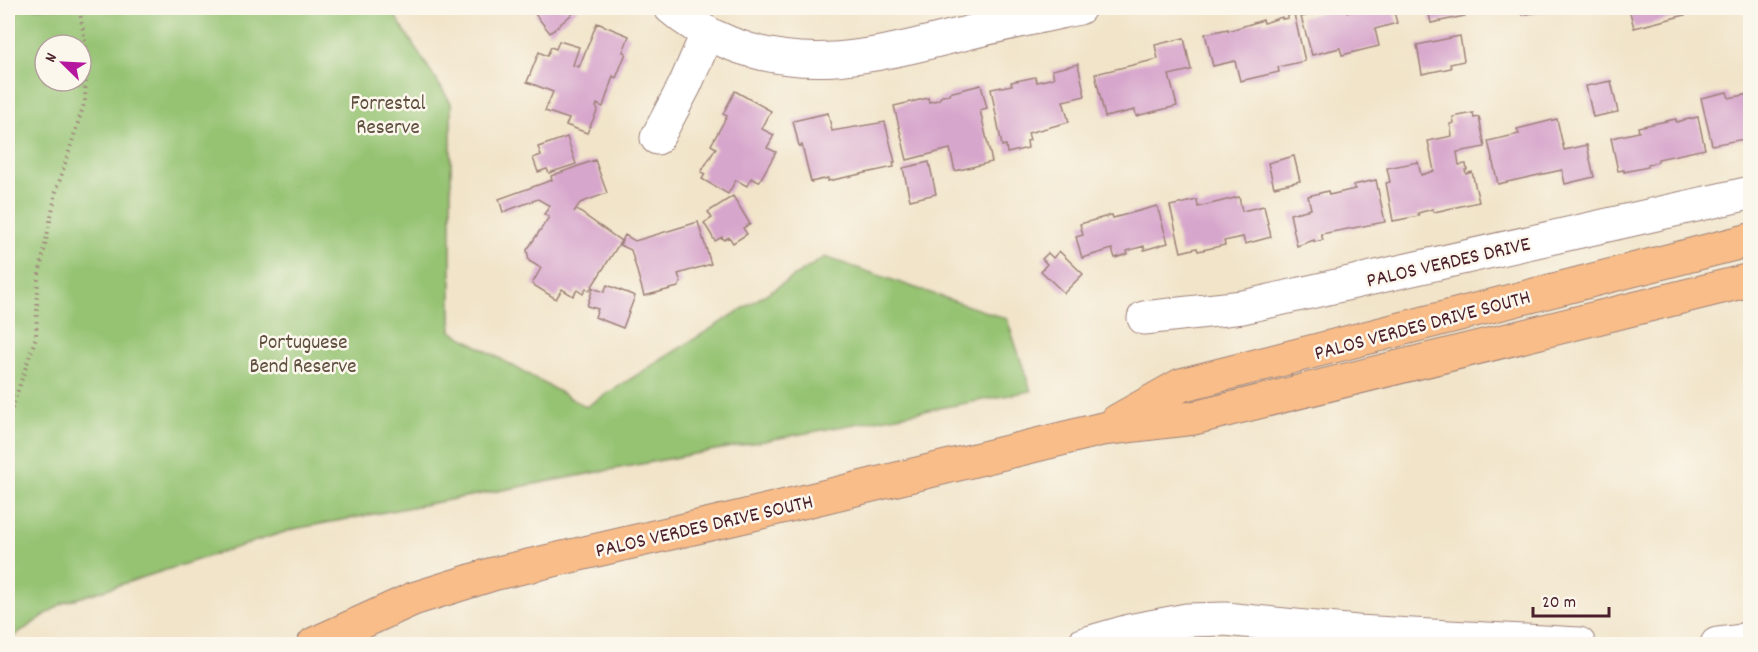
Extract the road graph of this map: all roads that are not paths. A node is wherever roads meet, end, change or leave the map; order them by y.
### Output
1 (671, 8) edge
2 (1079, 8) edge
3 (707, 34) junction
4 (657, 138) dead end
5 (1750, 192) edge
6 (1750, 240) edge
7 (1750, 280) edge
8 (1144, 318) dead end
9 (1102, 429) junction
10 (1750, 637) edge
11 (1547, 644) edge
12 (314, 645) edge
13 (1084, 645) edge
14 (1579, 645) edge
15 (1717, 645) edge

1 - 3 street
2 - 3 street
3 - 4 street
5 - 8 street, PALOS VERDES DRIVE
6 - 9 main road, PALOS VERDES DRIVE SOUTH
7 - 9 main road, PALOS VERDES DRIVE SOUTH
9 - 12 main road, PALOS VERDES DRIVE SOUTH
10 - 15 street
11 - 13 street
11 - 14 street

